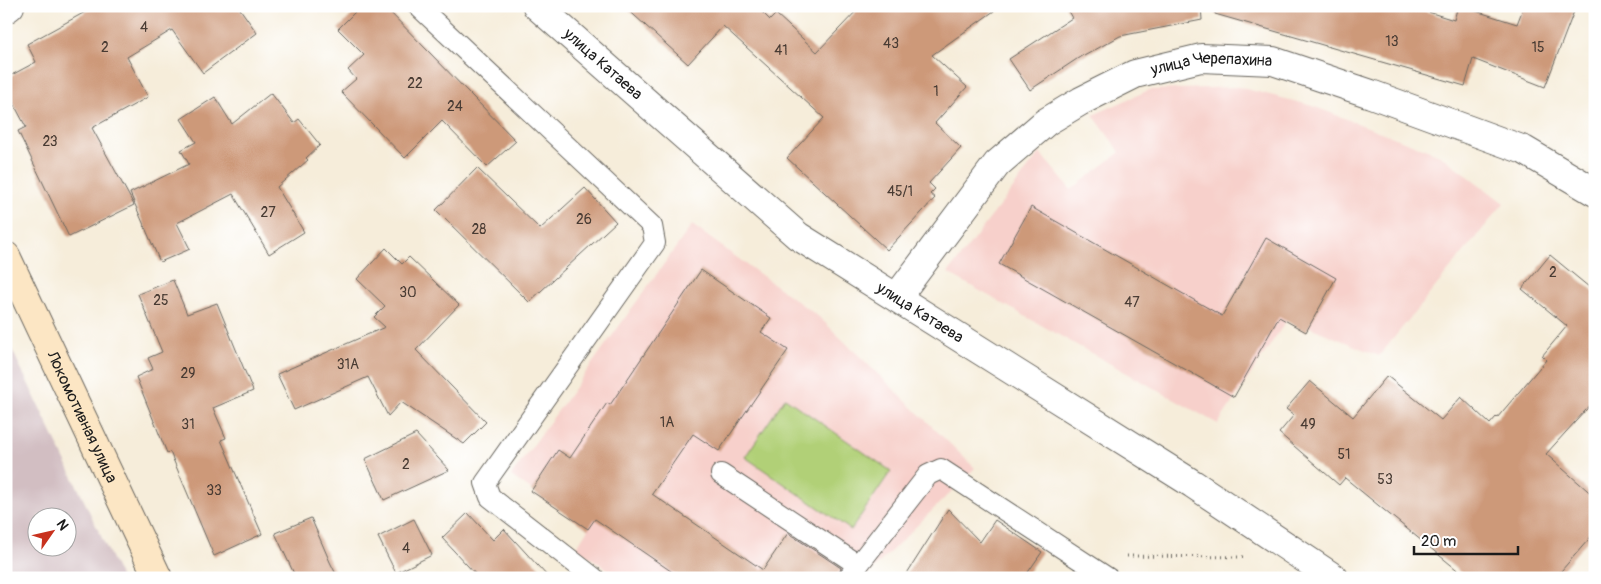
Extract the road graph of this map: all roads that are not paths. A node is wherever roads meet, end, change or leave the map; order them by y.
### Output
1 (10, 6) edge
2 (418, 6) edge
3 (6, 9) edge
4 (551, 11) edge
5 (1595, 192) edge
6 (6, 256) edge
7 (897, 297) junction
8 (722, 474) dead end
9 (853, 571) edge
10 (158, 578) edge
11 (594, 578) edge
12 (1108, 578) edge
13 (1334, 578) edge

1 - 3 street
2 - 11 lane
4 - 7 street, улица Катаева
5 - 7 street, улица Черепахина
6 - 10 street, Локомотивная улица
7 - 13 street, улица Катаева
8 - 9 lane
9 - 12 lane

